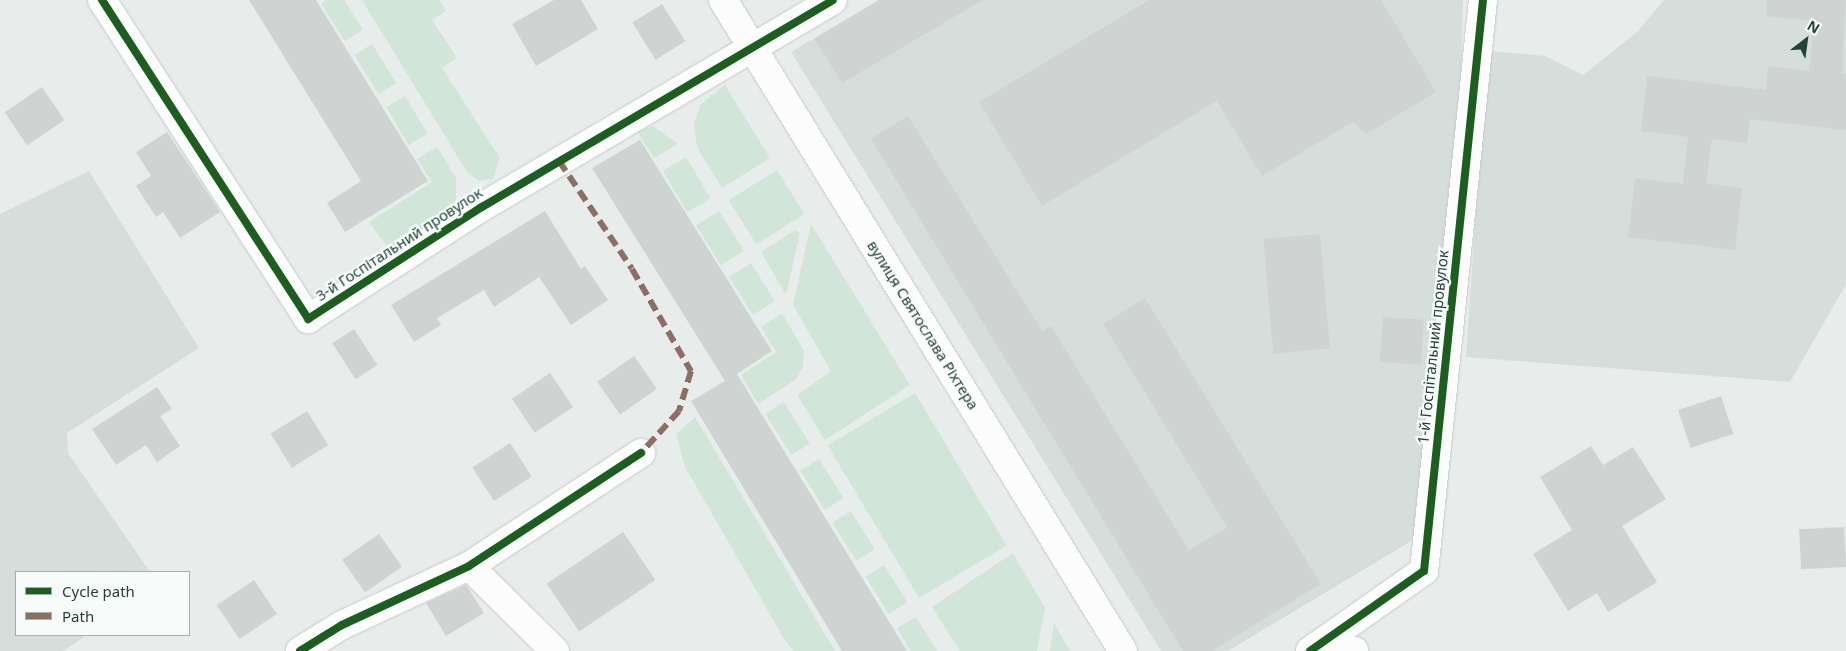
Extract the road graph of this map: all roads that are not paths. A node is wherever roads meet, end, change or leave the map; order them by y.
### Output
1 (102, 0) edge
2 (723, 0) edge
3 (832, 0) edge
4 (1483, 0) edge
5 (751, 45) junction
6 (641, 453) dead end
7 (469, 566) junction
8 (1316, 647) edge
9 (300, 651) edge
10 (555, 651) edge
11 (1123, 651) edge
12 (1354, 651) edge

1 - 5 street, 3-й Госпітальний провулок
2 - 5 street, вулиця Святослава Ріхтера
3 - 5 street, 3-й Госпітальний провулок
4 - 8 street, 1-й Госпітальний провулок
5 - 11 street, вулиця Святослава Ріхтера
6 - 7 street
7 - 9 street
7 - 10 street
8 - 12 street

